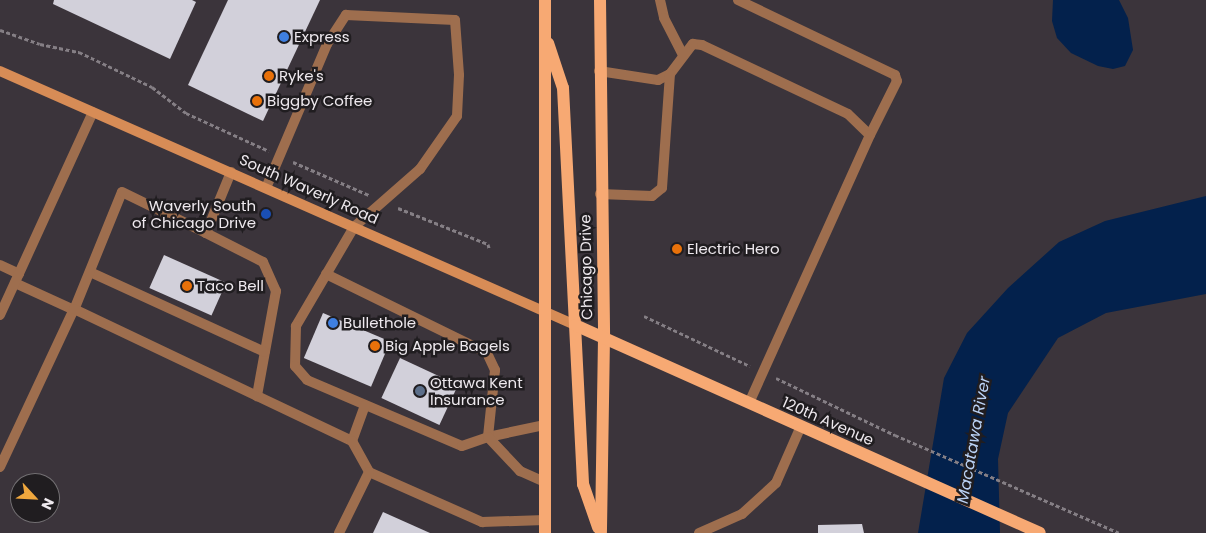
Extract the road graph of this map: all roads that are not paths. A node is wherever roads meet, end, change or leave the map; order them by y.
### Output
1 (545, 0) edge
2 (600, 0) edge
3 (660, 0) edge
4 (738, 0) edge
5 (544, 34) junction
6 (683, 55) junction
7 (0, 71) edge
8 (599, 71) junction
9 (670, 74) junction
10 (92, 112) junction
11 (870, 134) junction
12 (230, 172) junction
13 (266, 188) junction
14 (600, 194) junction
15 (354, 227) junction
16 (206, 233) junction
17 (0, 265) edge
18 (90, 272) junction
19 (326, 274) junction
20 (17, 278) junction
21 (74, 309) junction
22 (544, 311) junction
23 (0, 316) edge
24 (575, 325) junction
25 (604, 338) junction
26 (265, 352) junction
27 (257, 396) junction
28 (749, 403) junction
29 (365, 405) junction
30 (544, 425) junction
31 (800, 426) junction
32 (488, 437) junction
33 (352, 441) junction
34 (0, 467) edge
35 (368, 472) junction
36 (545, 482) junction
37 (545, 520) junction
38 (482, 522) junction
39 (728, 528) edge
40 (339, 533) edge
41 (477, 533) edge
42 (545, 533) edge
43 (600, 533) edge
44 (699, 533) edge
45 (1040, 533) edge

1 - 5 main road
2 - 8 main road, Chicago Drive
3 - 6 lane
4 - 11 lane
5 - 22 main road
5 - 24 main road
6 - 9 lane
6 - 11 lane
7 - 10 main road, South Waverly Road
8 - 9 lane
8 - 14 main road, Chicago Drive
9 - 14 lane
10 - 12 main road, South Waverly Road
10 - 20 lane
11 - 28 lane
12 - 13 main road, South Waverly Road
12 - 16 lane
13 - 15 main road, South Waverly Road
13 - 15 lane
14 - 25 main road, Chicago Drive
15 - 19 lane
15 - 22 main road, South Waverly Road
16 - 18 lane
16 - 26 lane
17 - 20 lane
18 - 21 lane
18 - 26 lane
19 - 29 lane
19 - 32 lane
20 - 21 lane
20 - 23 lane
21 - 27 lane
21 - 34 lane
22 - 24 main road, South Waverly Road
22 - 30 main road
24 - 25 main road, South Waverly Road
24 - 43 main road
25 - 28 main road, 120th Avenue
25 - 43 main road, Chicago Drive
26 - 27 lane
27 - 33 lane
28 - 31 main road, 120th Avenue
29 - 32 lane
29 - 33 lane
30 - 32 lane
30 - 36 main road
31 - 39 lane
31 - 45 main road, 120th Avenue
32 - 36 lane
33 - 35 lane
35 - 38 lane
35 - 40 lane
36 - 37 main road
37 - 38 lane
37 - 42 main road
38 - 41 lane
39 - 44 lane

